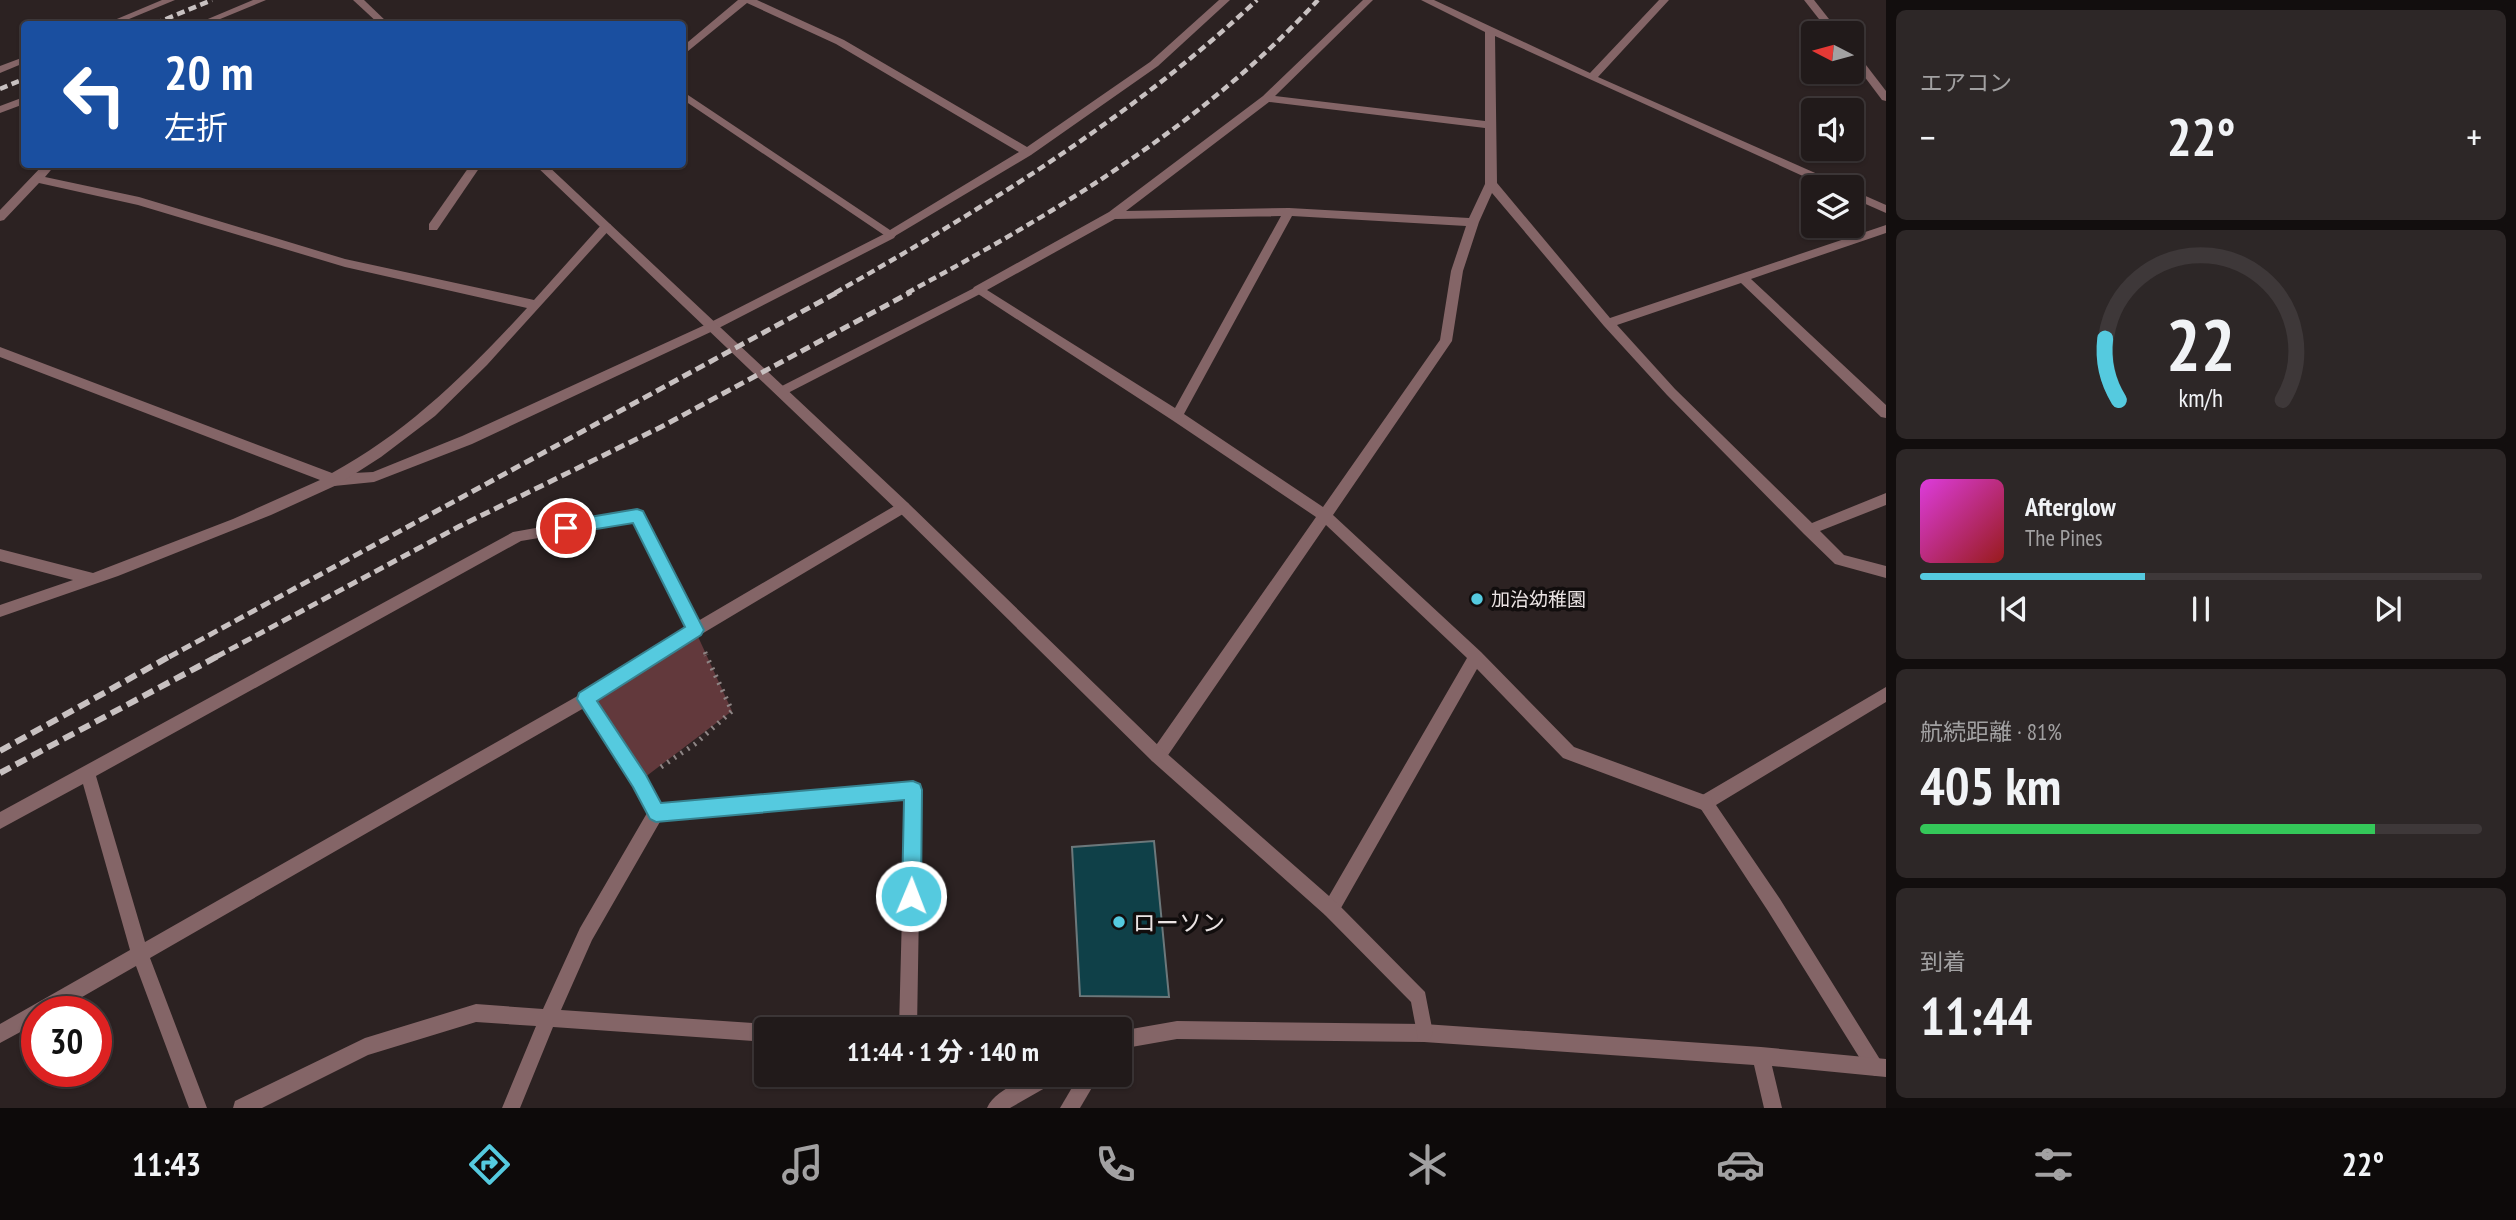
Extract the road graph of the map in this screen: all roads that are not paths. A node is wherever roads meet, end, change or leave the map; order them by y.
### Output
1 (170, 0) edge
2 (261, 0) edge
3 (358, 0) edge
4 (744, 0) edge
5 (749, 0) edge
6 (1226, 0) edge
7 (1368, 0) edge
8 (1426, 0) edge
9 (1664, 0) edge
10 (1809, 0) edge
11 (118, 21) edge
12 (208, 21) edge
13 (381, 21) edge
14 (1826, 21) edge
15 (1490, 30) junction
16 (686, 50) edge
17 (21, 61) edge
18 (0, 70) edge
19 (1864, 70) edge
20 (1591, 78) junction
21 (686, 97) edge
22 (1267, 98) junction
23 (1886, 98) edge
24 (21, 101) edge
25 (0, 110) edge
26 (1492, 125) junction
27 (1027, 152) junction
28 (48, 168) edge
29 (474, 168) edge
30 (549, 168) edge
31 (1809, 175) edge
32 (38, 179) junction
33 (1491, 184) junction
34 (1864, 199) edge
35 (1886, 209) edge
36 (1289, 212) junction
37 (1113, 215) junction
38 (0, 217) edge
39 (1473, 222) junction
40 (433, 227) dead end
41 (606, 227) junction
42 (1886, 229) edge
43 (890, 235) junction
44 (1742, 277) junction
45 (978, 290) junction
46 (535, 305) junction
47 (1608, 323) junction
48 (711, 327) junction
49 (0, 352) edge
50 (780, 392) junction
51 (1886, 413) edge
52 (1177, 416) junction
53 (334, 480) junction
54 (1886, 499) edge
55 (903, 507) junction
56 (1325, 516) junction
57 (1809, 530) junction
58 (0, 555) edge
59 (1886, 572) edge
60 (93, 579) junction
61 (0, 611) edge
62 (695, 630) junction
63 (1476, 657) junction
64 (1886, 694) edge
65 (586, 699) junction
66 (1157, 755) junction
67 (88, 775) junction
68 (1704, 803) junction
69 (656, 813) junction
70 (0, 821) edge
71 (1331, 909) junction
72 (139, 952) junction
73 (65, 996) edge
74 (548, 1017) junction
75 (908, 1017) edge
76 (21, 1022) edge
77 (754, 1032) edge
78 (1424, 1033) junction
79 (0, 1034) edge
80 (1132, 1038) edge
81 (1761, 1056) junction
82 (1881, 1068) edge
83 (1031, 1087) edge
84 (1083, 1087) edge
85 (198, 1108) edge
86 (242, 1108) edge
87 (511, 1108) edge
88 (996, 1108) edge
89 (1069, 1108) edge
90 (1773, 1108) edge

1 - 11 street
2 - 12 street
3 - 13 street
4 - 16 street
5 - 27 street
6 - 27 street
7 - 22 street
8 - 15 street
9 - 20 street
10 - 14 street
15 - 20 street
15 - 26 street
17 - 18 street
19 - 23 street
20 - 31 street
21 - 43 street
22 - 26 street
22 - 37 street
24 - 25 street
26 - 33 street
27 - 43 street
28 - 32 street
29 - 40 street
30 - 41 street
32 - 38 street
32 - 46 street
33 - 39 street
33 - 47 street
34 - 35 street
36 - 37 street
36 - 39 street
36 - 52 street
37 - 45 street
39 - 56 street
41 - 46 street
41 - 48 street
42 - 44 street
43 - 48 street
44 - 47 street
44 - 51 street
45 - 50 street
45 - 52 street
46 - 53 street
47 - 57 street
48 - 50 street
48 - 53 street
49 - 53 street
50 - 55 street
52 - 56 street
53 - 60 street
54 - 57 street
55 - 62 street
55 - 66 street
56 - 63 street
56 - 66 street
57 - 59 street
58 - 60 street
60 - 61 street
62 - 65 street
62 - 67 street
63 - 68 street
63 - 71 street
64 - 68 street
65 - 69 street
65 - 72 street
66 - 71 street
67 - 70 street
67 - 72 street
68 - 82 street
69 - 74 street
69 - 75 street
71 - 78 street
72 - 73 street
72 - 85 street
74 - 77 street
74 - 86 street
74 - 87 street
76 - 79 street
78 - 80 street
78 - 81 street
81 - 82 street
81 - 90 street
83 - 88 street
84 - 89 street

